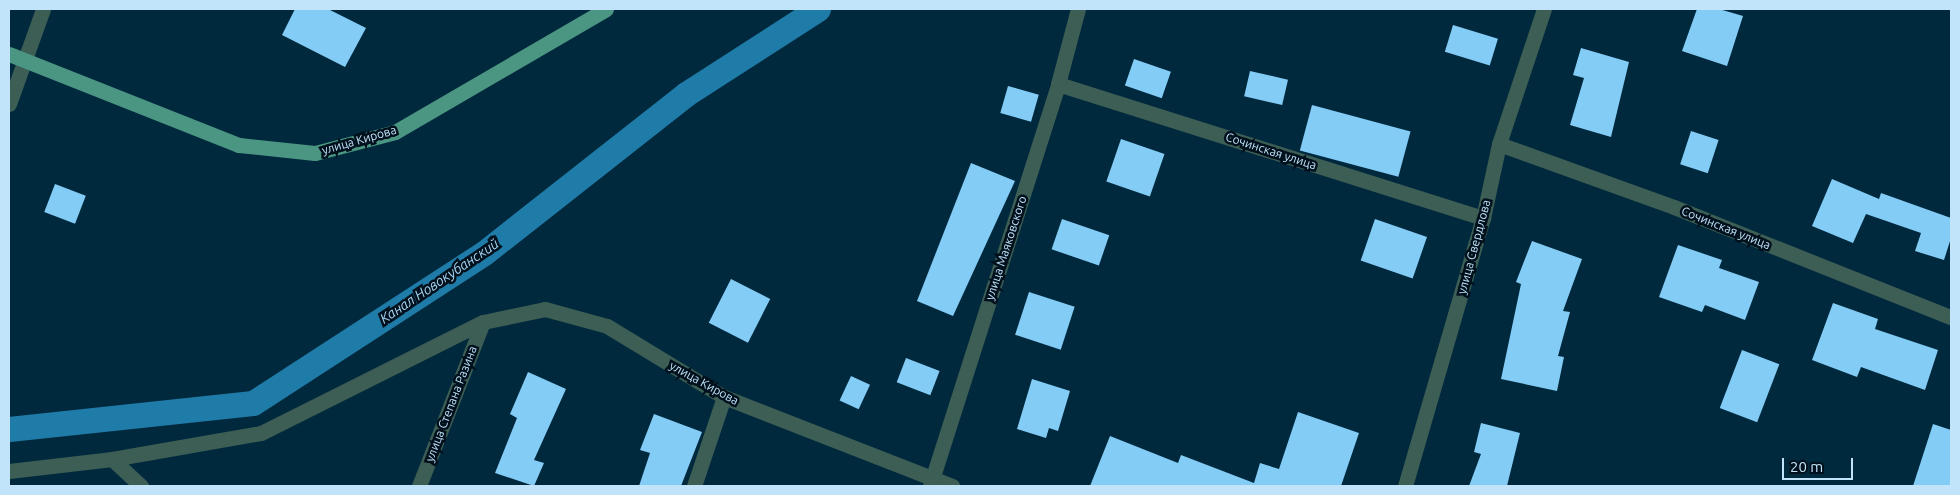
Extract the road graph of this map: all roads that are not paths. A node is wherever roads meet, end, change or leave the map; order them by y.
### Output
1 (43, 9) edge
2 (606, 9) edge
3 (1078, 9) edge
4 (1544, 9) edge
5 (9, 54) edge
6 (23, 60) junction
7 (1058, 84) junction
8 (9, 104) edge
9 (1499, 144) junction
10 (1483, 218) junction
11 (1951, 317) edge
12 (483, 322) junction
13 (724, 397) junction
14 (112, 458) junction
15 (9, 471) edge
16 (931, 483) edge
17 (141, 486) edge
18 (419, 486) edge
19 (694, 486) edge
20 (952, 486) edge
21 (1406, 486) edge

1 - 6 street
2 - 6 main road, улица Кирова
3 - 7 street, улица Маяковского
4 - 9 street, улица Свердлова
5 - 6 main road, улица Кирова
6 - 8 street
7 - 10 street, Сочинская улица
7 - 16 street, улица Маяковского
9 - 10 street, улица Свердлова
9 - 11 street, Сочинская улица
10 - 21 street, улица Свердлова
12 - 13 street, улица Кирова
12 - 14 street, улица Кирова
12 - 18 street, улица Степана Разина
13 - 16 street, улица Кирова
13 - 19 street
14 - 15 street, улица Кирова
14 - 17 street
16 - 20 street, улица Кирова

